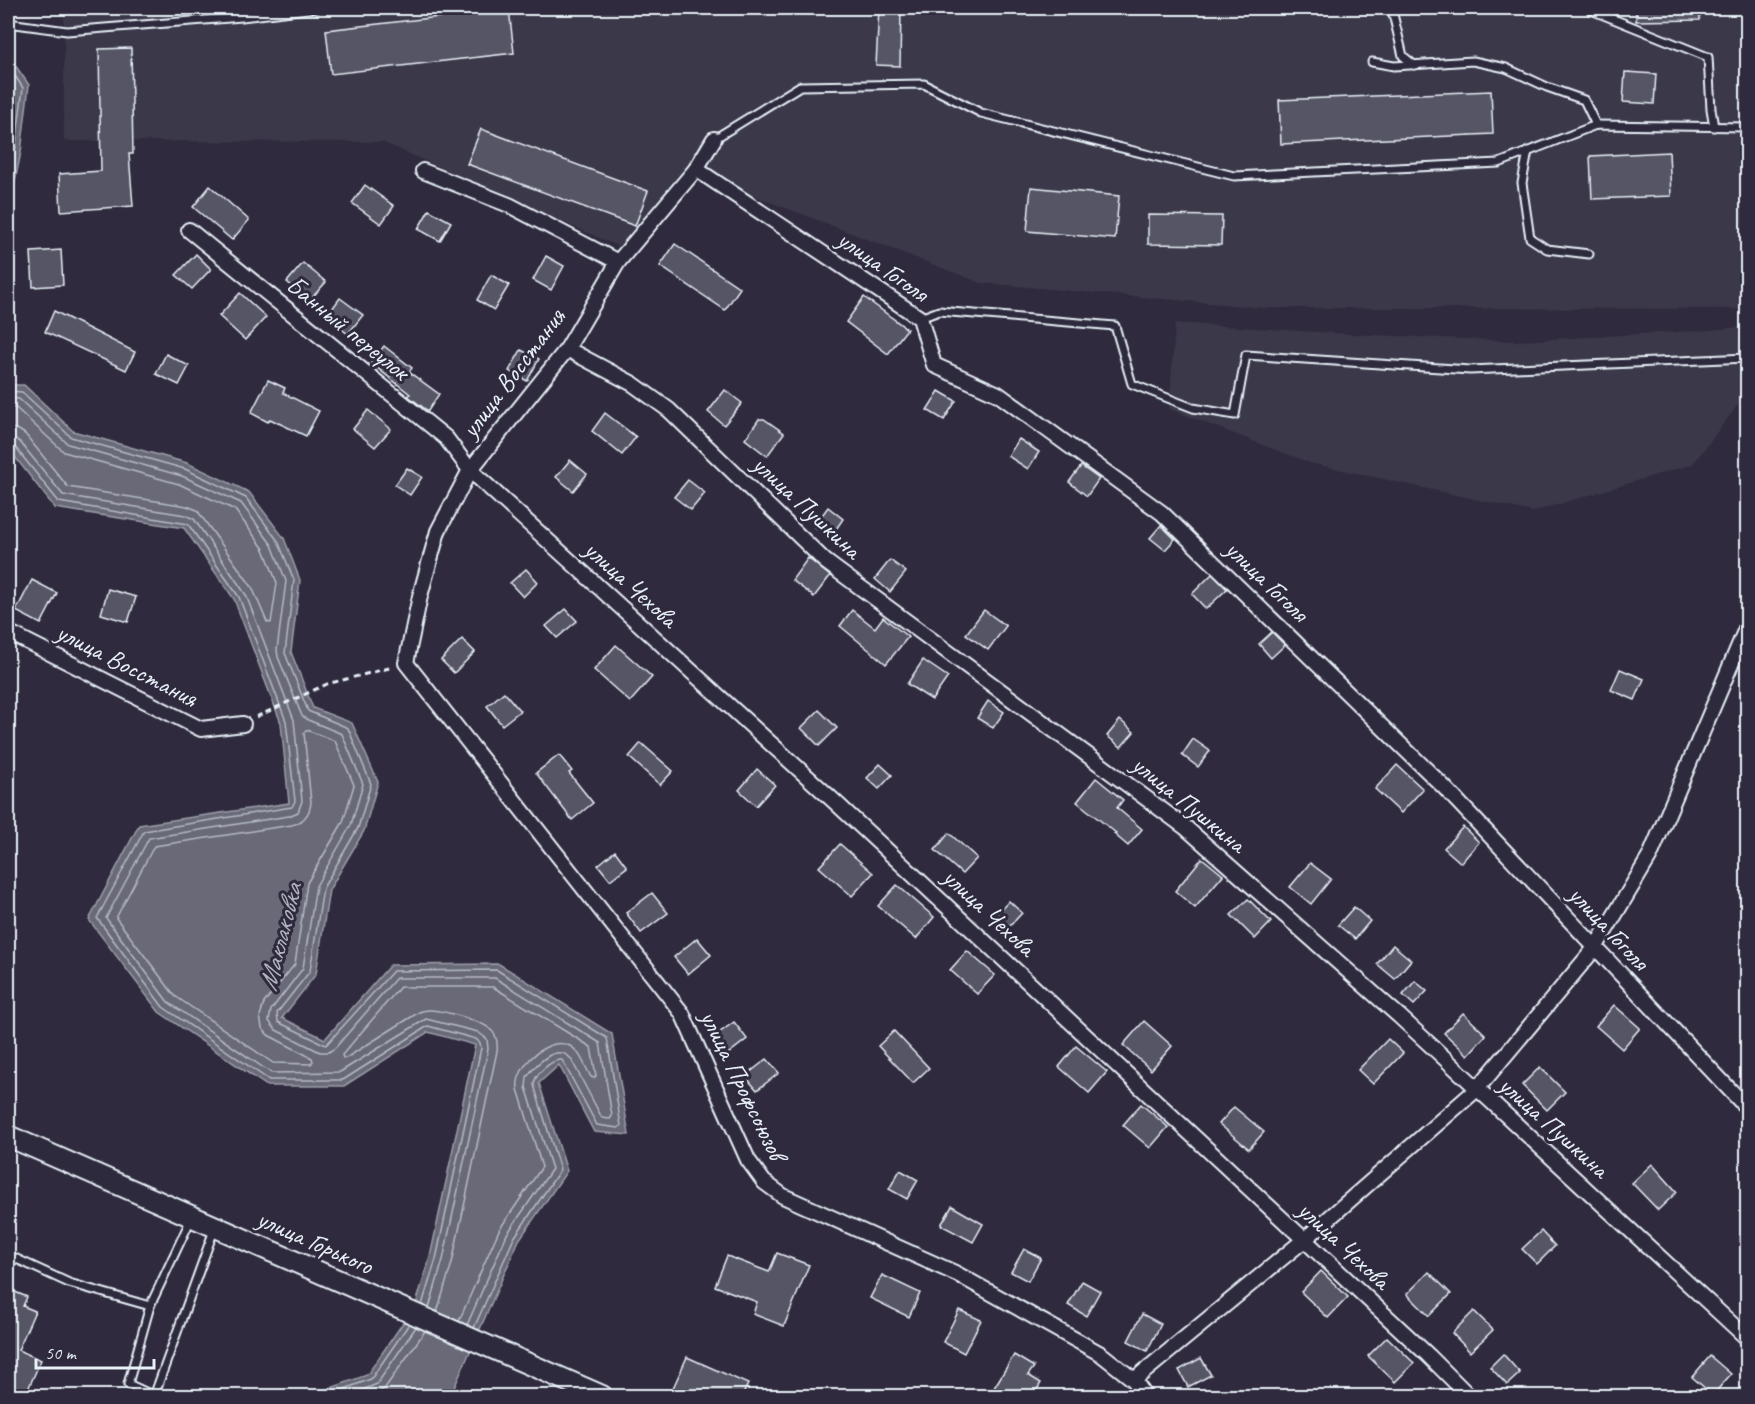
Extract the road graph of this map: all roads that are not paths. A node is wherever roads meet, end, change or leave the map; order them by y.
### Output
1 (316, 8) edge
2 (1388, 8) edge
3 (1588, 8) edge
4 (8, 23) edge
5 (1372, 62) dead end
6 (1414, 65) junction
7 (1596, 125) junction
8 (1714, 127) junction
9 (1748, 127) edge
10 (714, 139) joint
11 (1528, 152) junction
12 (696, 169) junction
13 (423, 171) dead end
14 (189, 230) dead end
15 (1589, 254) dead end
16 (618, 262) junction
17 (920, 318) junction
18 (567, 349) junction
19 (1748, 358) edge
20 (470, 470) junction
21 (1748, 624) edge
22 (8, 632) edge
23 (406, 663) joint
24 (243, 724) road end
25 (1595, 948) junction
26 (1477, 1089) junction
27 (1748, 1108) edge
28 (8, 1136) edge
29 (192, 1217) junction
30 (215, 1227) junction
31 (1304, 1240) junction
32 (8, 1255) edge
33 (150, 1306) junction
34 (1748, 1339) edge
35 (1134, 1380) junction
36 (581, 1392) edge
37 (154, 1396) edge
38 (602, 1396) edge
39 (1145, 1396) edge
40 (1469, 1396) edge

1 - 4 lane
2 - 6 lane
3 - 8 lane
5 - 6 lane
6 - 7 lane
7 - 8 lane
7 - 11 lane
8 - 9 lane
10 - 11 lane
10 - 12 street, улица Восстания
11 - 15 lane
12 - 16 street, улица Восстания
12 - 17 street, улица Гоголя
13 - 16 street
14 - 20 street, Банный переулок
16 - 18 street, улица Восстания
17 - 19 lane
17 - 25 street, улица Гоголя
18 - 20 street, улица Восстания
18 - 26 street, улица Пушкина
20 - 23 street, улица Восстания
20 - 31 street, улица Чехова
21 - 25 street
22 - 24 street, улица Восстания
23 - 35 street, улица Профсоюзов
25 - 26 street
25 - 27 street, улица Гоголя
26 - 31 street
26 - 34 street, улица Пушкина
28 - 29 street, улица Горького
29 - 30 street, улица Горького
29 - 33 lane
30 - 36 street, улица Горького
30 - 37 lane
31 - 35 street
31 - 40 street, улица Чехова
32 - 33 lane
33 - 37 lane
35 - 39 street, улица Профсоюзов
36 - 38 street, улица Горького

